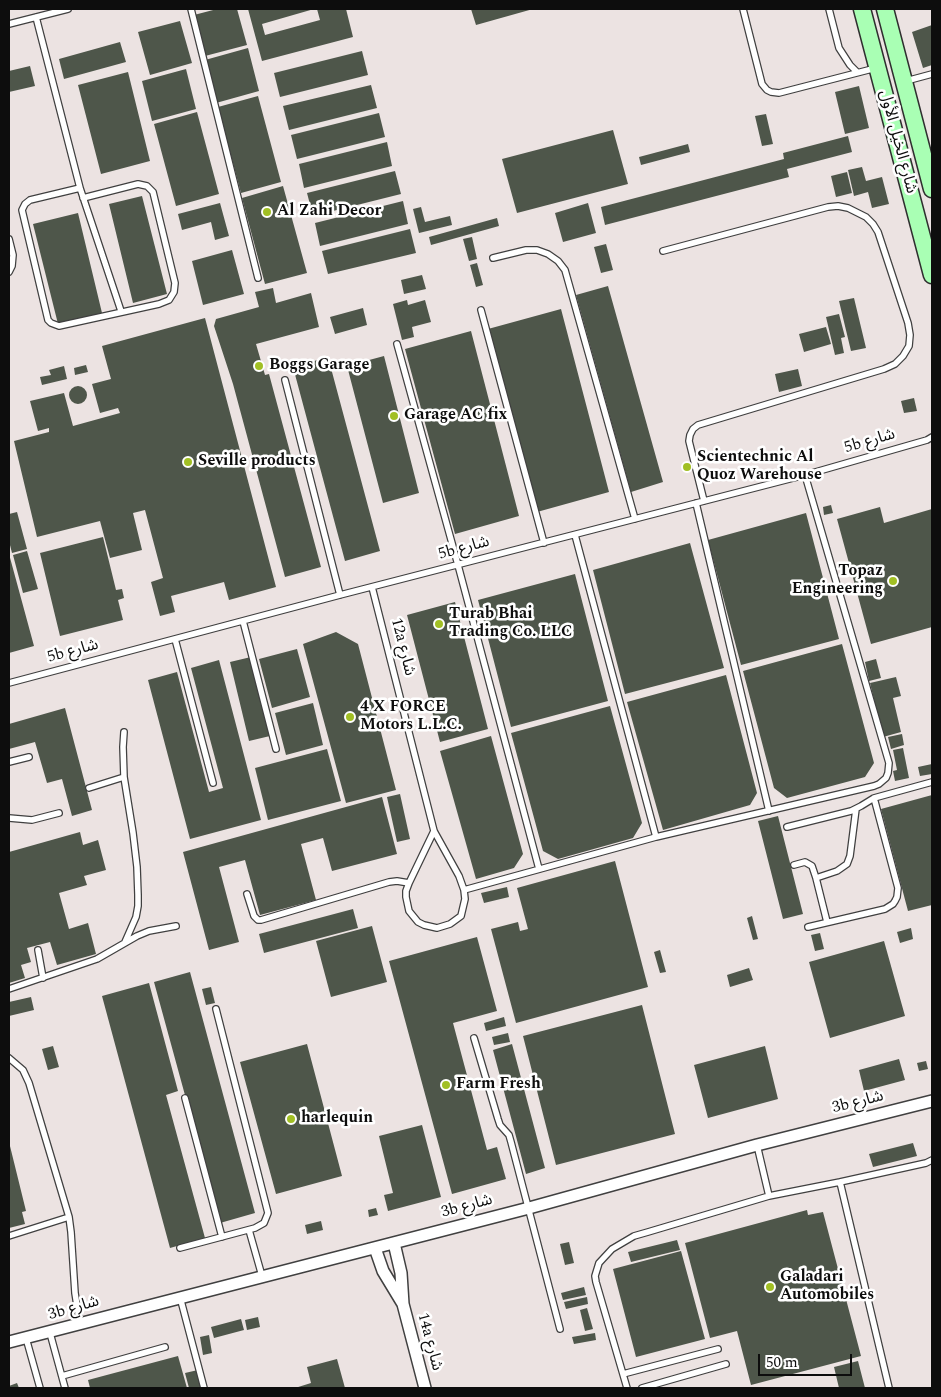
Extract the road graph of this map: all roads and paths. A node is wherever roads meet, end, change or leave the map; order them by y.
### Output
1 (68, 9) edge
2 (191, 9) edge
3 (743, 9) edge
4 (828, 9) edge
5 (862, 9) edge
6 (885, 9) edge
7 (36, 17) junction
8 (9, 24) edge
9 (878, 67) junction
10 (857, 72) junction
11 (932, 74) edge
12 (904, 82) junction
13 (80, 188) junction
14 (932, 189) edge
15 (83, 198) junction
16 (9, 239) edge
17 (663, 251) dead end
18 (493, 258) dead end
19 (9, 272) edge
20 (932, 275) edge
21 (258, 278) dead end
22 (481, 310) dead end
23 (121, 312) junction
24 (397, 344) dead end
25 (285, 380) dead end
26 (930, 439) edge
27 (805, 475) junction
28 (704, 501) junction
29 (696, 503) junction
30 (635, 519) junction
31 (575, 535) junction
32 (544, 543) junction
33 (458, 565) junction
34 (372, 587) junction
35 (340, 595) junction
36 (243, 621) junction
37 (175, 639) junction
38 (9, 683) edge
39 (124, 732) dead end
40 (276, 749) dead end
41 (29, 757) dead end
42 (9, 762) edge
43 (124, 776) junction
44 (932, 782) edge
45 (213, 783) dead end
46 (89, 788) dead end
47 (874, 798) junction
48 (856, 809) junction
49 (769, 811) junction
50 (59, 813) dead end
51 (9, 818) edge
52 (787, 827) dead end
53 (434, 831) junction
54 (656, 837) junction
55 (794, 865) dead end
56 (539, 869) junction
57 (816, 878) junction
58 (409, 883) junction
59 (464, 890) junction
60 (247, 894) dead end
61 (827, 922) junction
62 (176, 926) dead end
63 (808, 927) dead end
64 (125, 942) junction
65 (38, 950) dead end
66 (43, 978) junction
67 (9, 988) edge
68 (216, 1009) dead end
69 (474, 1038) dead end
70 (9, 1058) edge
71 (184, 1098) dead end
72 (932, 1101) edge
73 (757, 1145) junction
74 (932, 1160) edge
75 (840, 1182) junction
76 (769, 1196) junction
77 (528, 1208) junction
78 (69, 1217) junction
79 (249, 1230) junction
80 (9, 1236) edge
81 (222, 1237) junction
82 (394, 1243) junction
83 (180, 1248) dead end
84 (375, 1248) junction
85 (262, 1276) junction
86 (180, 1297) junction
87 (402, 1304) junction
88 (80, 1324) junction
89 (560, 1329) dead end
90 (50, 1333) junction
91 (26, 1338) junction
92 (9, 1342) edge
93 (165, 1347) dead end
94 (718, 1349) dead end
95 (726, 1364) dead end
96 (623, 1374) junction
97 (62, 1376) junction
98 (40, 1388) edge
99 (65, 1388) edge
100 (204, 1388) edge
101 (424, 1388) edge
102 (627, 1388) edge
103 (642, 1388) edge
104 (889, 1388) edge

1 - 7 lane
2 - 21 lane
3 - 10 lane
4 - 10 lane
5 - 9 main road, شارع الخيل الأول
6 - 12 main road, شارع الخيل الأول
7 - 8 lane
7 - 13 lane
9 - 10 lane
9 - 20 main road, شارع الخيل الأول
11 - 12 lane
12 - 14 main road, شارع الخيل الأول
13 - 15 lane
13 - 23 lane
15 - 23 lane
15 - 23 lane
16 - 19 lane
17 - 28 lane
18 - 30 lane
22 - 32 lane
24 - 33 lane
25 - 35 lane
26 - 27 lane, 5b شارع
27 - 28 lane, 5b شارع
27 - 49 lane
28 - 29 lane, 5b شارع
29 - 30 lane, 5b شارع
29 - 49 lane
30 - 31 lane, 5b شارع
31 - 32 lane, 5b شارع
31 - 54 lane
32 - 33 lane, 5b شارع
33 - 34 lane, 5b شارع
33 - 56 lane
34 - 35 lane, 5b شارع
34 - 53 lane, 12a شارع
35 - 36 lane, 5b شارع
36 - 37 lane, 5b شارع
36 - 40 lane
37 - 38 lane, 5b شارع
37 - 45 lane
39 - 43 lane
41 - 42 lane
43 - 46 lane
43 - 64 lane
44 - 47 lane
47 - 48 lane
47 - 61 lane
48 - 52 lane
48 - 57 lane
49 - 54 lane
50 - 51 lane
53 - 58 lane, 12a شارع
53 - 59 lane, 12a شارع
54 - 56 lane
55 - 57 lane
56 - 59 lane
57 - 61 lane
58 - 59 lane, 12a شارع
58 - 60 lane
61 - 63 lane
62 - 64 lane
64 - 66 lane
65 - 66 lane
66 - 67 lane
68 - 79 lane
69 - 77 lane
70 - 78 lane
71 - 81 lane
72 - 73 street, 3b شارع
73 - 76 lane
73 - 77 street, 3b شارع
74 - 75 lane
75 - 76 lane
75 - 104 lane
76 - 96 lane
77 - 82 street, 3b شارع
77 - 89 lane
78 - 80 lane
78 - 88 lane
79 - 81 lane
79 - 85 lane
81 - 83 lane
82 - 84 street, 3b شارع
82 - 87 street, 14a شارع
84 - 85 street, 3b شارع
84 - 87 street, 14a شارع
85 - 86 street, 3b شارع
86 - 88 street, 3b شارع
86 - 100 lane
87 - 101 street, 14a شارع
88 - 90 street, 3b شارع
90 - 91 street, 3b شارع
90 - 97 lane
91 - 92 street, 3b شارع
91 - 98 lane
93 - 97 lane
94 - 96 lane
95 - 103 lane
96 - 102 lane
97 - 99 lane

